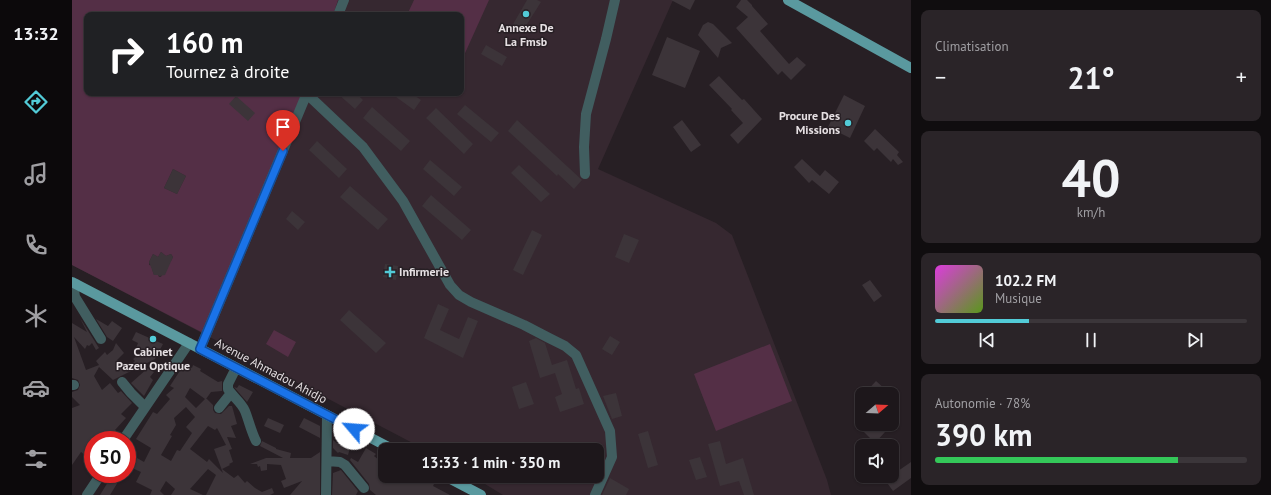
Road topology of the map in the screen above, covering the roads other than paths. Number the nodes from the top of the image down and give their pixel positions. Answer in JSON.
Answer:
{"nodes":[{"id":1,"x":344,"y":0,"type":"edge"},
{"id":2,"x":615,"y":0,"type":"edge"},
{"id":3,"x":788,"y":0,"type":"edge"},
{"id":4,"x":339,"y":12,"type":"edge"},
{"id":5,"x":911,"y":68,"type":"edge"},
{"id":6,"x":306,"y":96,"type":"edge"},
{"id":7,"x":309,"y":96,"type":"edge"},
{"id":8,"x":584,"y":174,"type":"dead end"},
{"id":9,"x":74,"y":283,"type":"edge"},
{"id":10,"x":101,"y":340,"type":"dead end"},
{"id":11,"x":189,"y":343,"type":"junction"},
{"id":12,"x":200,"y":349,"type":"junction"},
{"id":13,"x":236,"y":368,"type":"junction"},
{"id":14,"x":122,"y":382,"type":"dead end"},
{"id":15,"x":230,"y":393,"type":"junction"},
{"id":16,"x":145,"y":406,"type":"junction"},
{"id":17,"x":219,"y":408,"type":"dead end"},
{"id":18,"x":327,"y":415,"type":"junction"},
{"id":19,"x":129,"y":431,"type":"edge"},
{"id":20,"x":256,"y":441,"type":"dead end"},
{"id":21,"x":381,"y":443,"type":"edge"},
{"id":22,"x":327,"y":461,"type":"junction"},
{"id":23,"x":95,"y":483,"type":"edge"},
{"id":24,"x":458,"y":483,"type":"edge"},
{"id":25,"x":364,"y":488,"type":"dead end"},
{"id":26,"x":478,"y":494,"type":"edge"},
{"id":27,"x":87,"y":495,"type":"edge"},
{"id":28,"x":326,"y":495,"type":"edge"},
{"id":29,"x":595,"y":495,"type":"edge"}],
"edges":[{"from":1,"to":4,"type":"street"},
{"from":2,"to":8,"type":"street"},
{"from":3,"to":5,"type":"main road"},
{"from":6,"to":12,"type":"street"},
{"from":7,"to":29,"type":"street"},
{"from":9,"to":10,"type":"street"},
{"from":9,"to":11,"type":"main road","name":"Avenue Ahmadou Ahidjo"},
{"from":11,"to":12,"type":"main road","name":"Avenue Ahmadou Ahidjo"},
{"from":11,"to":16,"type":"street"},
{"from":12,"to":13,"type":"main road","name":"Avenue Ahmadou Ahidjo"},
{"from":13,"to":15,"type":"street"},
{"from":13,"to":18,"type":"main road","name":"Avenue Ahmadou Ahidjo"},
{"from":14,"to":16,"type":"street"},
{"from":15,"to":17,"type":"street"},
{"from":15,"to":20,"type":"street"},
{"from":16,"to":19,"type":"street"},
{"from":18,"to":21,"type":"main road","name":"Avenue Ahmadou Ahidjo"},
{"from":18,"to":22,"type":"street"},
{"from":22,"to":25,"type":"street"},
{"from":22,"to":28,"type":"street"},
{"from":23,"to":27,"type":"street"},
{"from":24,"to":26,"type":"main road"}]}
